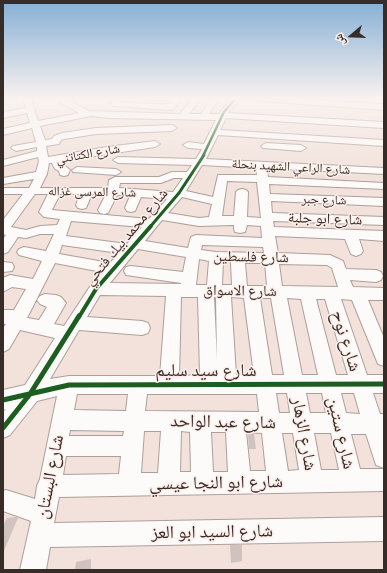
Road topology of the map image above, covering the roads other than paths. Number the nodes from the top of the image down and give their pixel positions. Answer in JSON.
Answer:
{"nodes":[{"id":1,"x":28,"y":126,"type":"edge"},
{"id":2,"x":36,"y":126,"type":"edge"},
{"id":3,"x":40,"y":126,"type":"edge"},
{"id":4,"x":81,"y":126,"type":"edge"},
{"id":5,"x":91,"y":126,"type":"edge"},
{"id":6,"x":108,"y":126,"type":"edge"},
{"id":7,"x":213,"y":126,"type":"edge"},
{"id":8,"x":219,"y":126,"type":"edge"},
{"id":9,"x":240,"y":126,"type":"edge"},
{"id":10,"x":302,"y":126,"type":"edge"},
{"id":11,"x":172,"y":128,"type":"dead end"},
{"id":12,"x":76,"y":130,"type":"junction"},
{"id":13,"x":106,"y":131,"type":"junction"},
{"id":14,"x":119,"y":131,"type":"junction"},
{"id":15,"x":3,"y":132,"type":"edge"},
{"id":16,"x":89,"y":132,"type":"junction"},
{"id":17,"x":60,"y":133,"type":"junction"},
{"id":18,"x":384,"y":135,"type":"edge"},
{"id":19,"x":304,"y":138,"type":"junction"},
{"id":20,"x":266,"y":140,"type":"junction"},
{"id":21,"x":344,"y":140,"type":"junction"},
{"id":22,"x":384,"y":143,"type":"edge"},
{"id":23,"x":17,"y":144,"type":"dead end"},
{"id":24,"x":188,"y":145,"type":"dead end"},
{"id":25,"x":42,"y":148,"type":"junction"},
{"id":26,"x":121,"y":148,"type":"junction"},
{"id":27,"x":347,"y":150,"type":"junction"},
{"id":28,"x":307,"y":151,"type":"junction"},
{"id":29,"x":384,"y":152,"type":"edge"},
{"id":30,"x":61,"y":159,"type":"junction"},
{"id":31,"x":199,"y":162,"type":"junction"},
{"id":32,"x":3,"y":163,"type":"edge"},
{"id":33,"x":264,"y":163,"type":"junction"},
{"id":34,"x":384,"y":163,"type":"edge"},
{"id":35,"x":278,"y":166,"type":"junction"},
{"id":36,"x":79,"y":168,"type":"dead end"},
{"id":37,"x":309,"y":168,"type":"junction"},
{"id":38,"x":384,"y":171,"type":"edge"},
{"id":39,"x":64,"y":173,"type":"dead end"},
{"id":40,"x":42,"y":174,"type":"junction"},
{"id":41,"x":116,"y":174,"type":"junction"},
{"id":42,"x":156,"y":174,"type":"dead end"},
{"id":43,"x":172,"y":175,"type":"junction"},
{"id":44,"x":190,"y":175,"type":"junction"},
{"id":45,"x":14,"y":179,"type":"junction"},
{"id":46,"x":263,"y":179,"type":"junction"},
{"id":47,"x":3,"y":181,"type":"edge"},
{"id":48,"x":280,"y":181,"type":"junction"},
{"id":49,"x":314,"y":182,"type":"junction"},
{"id":50,"x":359,"y":185,"type":"junction"},
{"id":51,"x":384,"y":186,"type":"edge"},
{"id":52,"x":88,"y":190,"type":"junction"},
{"id":53,"x":7,"y":191,"type":"edge"},
{"id":54,"x":56,"y":191,"type":"junction"},
{"id":55,"x":32,"y":192,"type":"junction"},
{"id":56,"x":137,"y":192,"type":"junction"},
{"id":57,"x":242,"y":192,"type":"junction"},
{"id":58,"x":178,"y":195,"type":"junction"},
{"id":59,"x":265,"y":195,"type":"junction"},
{"id":60,"x":218,"y":196,"type":"junction"},
{"id":61,"x":282,"y":198,"type":"junction"},
{"id":62,"x":319,"y":199,"type":"junction"},
{"id":63,"x":367,"y":201,"type":"junction"},
{"id":64,"x":384,"y":202,"type":"edge"},
{"id":65,"x":82,"y":205,"type":"dead end"},
{"id":66,"x":131,"y":208,"type":"dead end"},
{"id":67,"x":104,"y":210,"type":"dead end"},
{"id":68,"x":324,"y":219,"type":"junction"},
{"id":69,"x":157,"y":220,"type":"junction"},
{"id":70,"x":215,"y":220,"type":"junction"},
{"id":71,"x":241,"y":221,"type":"junction"},
{"id":72,"x":380,"y":221,"type":"edge"},
{"id":73,"x":199,"y":222,"type":"junction"},
{"id":74,"x":6,"y":226,"type":"edge"},
{"id":75,"x":62,"y":229,"type":"junction"},
{"id":76,"x":269,"y":234,"type":"junction"},
{"id":77,"x":329,"y":234,"type":"junction"},
{"id":78,"x":350,"y":234,"type":"junction"},
{"id":79,"x":383,"y":237,"type":"edge"},
{"id":80,"x":196,"y":240,"type":"junction"},
{"id":81,"x":240,"y":242,"type":"junction"},
{"id":82,"x":131,"y":246,"type":"junction"},
{"id":83,"x":5,"y":250,"type":"edge"},
{"id":84,"x":24,"y":252,"type":"dead end"},
{"id":85,"x":356,"y":252,"type":"dead end"},
{"id":86,"x":194,"y":255,"type":"junction"},
{"id":87,"x":51,"y":257,"type":"junction"},
{"id":88,"x":216,"y":257,"type":"junction"},
{"id":89,"x":238,"y":258,"type":"junction"},
{"id":90,"x":112,"y":269,"type":"junction"},
{"id":91,"x":131,"y":271,"type":"dead end"},
{"id":92,"x":340,"y":274,"type":"junction"},
{"id":93,"x":376,"y":276,"type":"dead end"},
{"id":94,"x":37,"y":285,"type":"junction"},
{"id":95,"x":3,"y":286,"type":"edge"},
{"id":96,"x":183,"y":286,"type":"junction"},
{"id":97,"x":96,"y":289,"type":"junction"},
{"id":98,"x":214,"y":291,"type":"junction"},
{"id":99,"x":246,"y":291,"type":"junction"},
{"id":100,"x":276,"y":292,"type":"junction"},
{"id":101,"x":307,"y":292,"type":"junction"},
{"id":102,"x":345,"y":293,"type":"junction"},
{"id":103,"x":384,"y":294,"type":"edge"},
{"id":104,"x":45,"y":300,"type":"dead end"},
{"id":105,"x":12,"y":319,"type":"edge"},
{"id":106,"x":142,"y":328,"type":"dead end"},
{"id":107,"x":42,"y":329,"type":"junction"},
{"id":108,"x":71,"y":329,"type":"junction"},
{"id":109,"x":3,"y":344,"type":"edge"},
{"id":110,"x":384,"y":358,"type":"edge"},
{"id":111,"x":329,"y":384,"type":"junction"},
{"id":112,"x":360,"y":384,"type":"junction"},
{"id":113,"x":384,"y":384,"type":"edge"},
{"id":114,"x":69,"y":385,"type":"junction"},
{"id":115,"x":138,"y":385,"type":"junction"},
{"id":116,"x":169,"y":385,"type":"junction"},
{"id":117,"x":218,"y":385,"type":"junction"},
{"id":118,"x":265,"y":385,"type":"junction"},
{"id":119,"x":295,"y":385,"type":"junction"},
{"id":120,"x":30,"y":394,"type":"junction"},
{"id":121,"x":3,"y":400,"type":"edge"},
{"id":122,"x":61,"y":420,"type":"junction"},
{"id":123,"x":135,"y":421,"type":"junction"},
{"id":124,"x":171,"y":422,"type":"junction"},
{"id":125,"x":200,"y":422,"type":"junction"},
{"id":126,"x":235,"y":422,"type":"junction"},
{"id":127,"x":270,"y":423,"type":"junction"},
{"id":128,"x":302,"y":423,"type":"junction"},
{"id":129,"x":339,"y":424,"type":"junction"},
{"id":130,"x":379,"y":424,"type":"edge"},
{"id":131,"x":3,"y":428,"type":"edge"},
{"id":132,"x":56,"y":446,"type":"junction"},
{"id":133,"x":133,"y":446,"type":"junction"},
{"id":134,"x":384,"y":457,"type":"edge"},
{"id":135,"x":352,"y":480,"type":"junction"},
{"id":136,"x":384,"y":480,"type":"edge"},
{"id":137,"x":312,"y":481,"type":"junction"},
{"id":138,"x":240,"y":482,"type":"junction"},
{"id":139,"x":279,"y":482,"type":"junction"},
{"id":140,"x":169,"y":483,"type":"junction"},
{"id":141,"x":202,"y":483,"type":"junction"},
{"id":142,"x":129,"y":484,"type":"junction"},
{"id":143,"x":48,"y":486,"type":"junction"},
{"id":144,"x":6,"y":501,"type":"dead end"},
{"id":145,"x":41,"y":524,"type":"junction"},
{"id":146,"x":384,"y":529,"type":"edge"},
{"id":147,"x":33,"y":570,"type":"edge"}],
"edges":[{"from":1,"to":15,"type":"street"},
{"from":2,"to":25,"type":"street"},
{"from":3,"to":17,"type":"street"},
{"from":4,"to":12,"type":"street"},
{"from":5,"to":16,"type":"street"},
{"from":6,"to":13,"type":"street"},
{"from":7,"to":24,"type":"street"},
{"from":8,"to":31,"type":"street","name":"شارع محمد بيك فتحي"},
{"from":9,"to":20,"type":"street"},
{"from":10,"to":18,"type":"street"},
{"from":11,"to":14,"type":"street"},
{"from":12,"to":13,"type":"street"},
{"from":12,"to":16,"type":"street"},
{"from":12,"to":17,"type":"street"},
{"from":12,"to":17,"type":"street"},
{"from":13,"to":14,"type":"street"},
{"from":13,"to":16,"type":"street"},
{"from":14,"to":26,"type":"street","name":"شارع الكتاتني"},
{"from":17,"to":25,"type":"street"},
{"from":17,"to":30,"type":"street"},
{"from":19,"to":20,"type":"street"},
{"from":19,"to":21,"type":"street"},
{"from":19,"to":28,"type":"street"},
{"from":20,"to":28,"type":"street"},
{"from":20,"to":33,"type":"street","name":"شارع الزهار"},
{"from":21,"to":22,"type":"street"},
{"from":21,"to":27,"type":"street"},
{"from":23,"to":25,"type":"street"},
{"from":25,"to":30,"type":"street","name":"شارع الكتاتني"},
{"from":25,"to":32,"type":"street"},
{"from":25,"to":40,"type":"street"},
{"from":26,"to":30,"type":"street","name":"شارع الكتاتني"},
{"from":26,"to":41,"type":"street"},
{"from":27,"to":28,"type":"street"},
{"from":27,"to":29,"type":"street"},
{"from":30,"to":39,"type":"street"},
{"from":31,"to":33,"type":"street","name":"شارع الراعي الشهيد بنحلة"},
{"from":31,"to":41,"type":"street","name":"شارع الراعي الشهيد بنحلة"},
{"from":31,"to":44,"type":"street","name":"شارع محمد بيك فتحي"},
{"from":33,"to":34,"type":"street"},
{"from":33,"to":35,"type":"street","name":"شارع الراعي الشهيد بنحلة"},
{"from":33,"to":46,"type":"street","name":"شارع الزهار"},
{"from":35,"to":37,"type":"street","name":"شارع الراعي الشهيد بنحلة"},
{"from":35,"to":48,"type":"street"},
{"from":36,"to":41,"type":"street"},
{"from":37,"to":38,"type":"street","name":"شارع الراعي الشهيد بنحلة"},
{"from":37,"to":49,"type":"street"},
{"from":40,"to":45,"type":"street"},
{"from":40,"to":55,"type":"street"},
{"from":41,"to":43,"type":"street"},
{"from":41,"to":52,"type":"street","name":"شارع المرسى غزاله"},
{"from":41,"to":56,"type":"street","name":"شارع المرسى غزاله"},
{"from":41,"to":67,"type":"street"},
{"from":42,"to":43,"type":"street"},
{"from":43,"to":44,"type":"street"},
{"from":44,"to":58,"type":"street","name":"شارع محمد بيك فتحي"},
{"from":45,"to":47,"type":"street"},
{"from":45,"to":53,"type":"street"},
{"from":46,"to":48,"type":"street"},
{"from":46,"to":59,"type":"street","name":"شارع الزهار"},
{"from":46,"to":60,"type":"street"},
{"from":48,"to":49,"type":"street"},
{"from":48,"to":61,"type":"street"},
{"from":49,"to":50,"type":"street"},
{"from":49,"to":62,"type":"street"},
{"from":50,"to":51,"type":"street"},
{"from":50,"to":63,"type":"street"},
{"from":52,"to":54,"type":"street","name":"شارع المرسى غزاله"},
{"from":52,"to":65,"type":"street"},
{"from":53,"to":55,"type":"street","name":"شارع المرسى غزاله"},
{"from":54,"to":55,"type":"street","name":"شارع المرسى غزاله"},
{"from":54,"to":75,"type":"street"},
{"from":55,"to":74,"type":"street"},
{"from":56,"to":58,"type":"street","name":"شارع المرسى غزاله"},
{"from":56,"to":66,"type":"street"},
{"from":57,"to":59,"type":"street","name":"شارع جبر"},
{"from":57,"to":60,"type":"street","name":"شارع جبر"},
{"from":57,"to":71,"type":"street"},
{"from":58,"to":60,"type":"street","name":"شارع المرسى غزاله"},
{"from":58,"to":69,"type":"street","name":"شارع محمد بيك فتحي"},
{"from":59,"to":61,"type":"street","name":"شارع جبر"},
{"from":59,"to":76,"type":"street","name":"شارع الزهار"},
{"from":60,"to":70,"type":"street"},
{"from":61,"to":62,"type":"street","name":"شارع جبر"},
{"from":62,"to":63,"type":"street","name":"شارع جبر"},
{"from":62,"to":68,"type":"street"},
{"from":63,"to":64,"type":"street","name":"شارع جبر"},
{"from":63,"to":72,"type":"street"},
{"from":68,"to":72,"type":"street","name":"شارع ابو جلبة"},
{"from":68,"to":76,"type":"street","name":"شارع ابو جلبة"},
{"from":68,"to":77,"type":"street"},
{"from":69,"to":73,"type":"street"},
{"from":69,"to":75,"type":"street"},
{"from":69,"to":82,"type":"street","name":"شارع محمد بيك فتحي"},
{"from":70,"to":71,"type":"street"},
{"from":70,"to":73,"type":"street"},
{"from":71,"to":76,"type":"street"},
{"from":71,"to":81,"type":"street"},
{"from":72,"to":79,"type":"street"},
{"from":73,"to":80,"type":"street"},
{"from":74,"to":75,"type":"street"},
{"from":74,"to":83,"type":"street"},
{"from":75,"to":82,"type":"street","name":"شارع فلسطين"},
{"from":75,"to":87,"type":"street"},
{"from":76,"to":77,"type":"street"},
{"from":76,"to":81,"type":"street"},
{"from":76,"to":89,"type":"street","name":"شارع فلسطين"},
{"from":76,"to":92,"type":"street","name":"شارع فلسطين"},
{"from":76,"to":100,"type":"street","name":"شارع الزهار"},
{"from":77,"to":78,"type":"street"},
{"from":78,"to":79,"type":"street"},
{"from":78,"to":85,"type":"street"},
{"from":80,"to":81,"type":"street"},
{"from":80,"to":86,"type":"street"},
{"from":82,"to":86,"type":"street","name":"شارع فلسطين"},
{"from":82,"to":90,"type":"street","name":"شارع محمد بيك فتحي"},
{"from":84,"to":87,"type":"street"},
{"from":86,"to":88,"type":"street","name":"شارع فلسطين"},
{"from":86,"to":96,"type":"street"},
{"from":87,"to":90,"type":"street"},
{"from":87,"to":94,"type":"street"},
{"from":88,"to":89,"type":"street","name":"شارع فلسطين"},
{"from":88,"to":98,"type":"street"},
{"from":89,"to":99,"type":"street"},
{"from":90,"to":97,"type":"street","name":"شارع محمد بيك فتحي"},
{"from":91,"to":96,"type":"street"},
{"from":92,"to":93,"type":"street"},
{"from":92,"to":102,"type":"street","name":"شارع فلسطين"},
{"from":94,"to":95,"type":"street"},
{"from":94,"to":105,"type":"street"},
{"from":96,"to":97,"type":"street","name":"شارع الاسواق"},
{"from":96,"to":98,"type":"street","name":"شارع الاسواق"},
{"from":96,"to":116,"type":"street"},
{"from":97,"to":108,"type":"street","name":"شارع محمد بيك فتحي"},
{"from":98,"to":99,"type":"street","name":"شارع الاسواق"},
{"from":98,"to":117,"type":"street"},
{"from":99,"to":100,"type":"street","name":"شارع الاسواق"},
{"from":99,"to":118,"type":"street"},
{"from":100,"to":101,"type":"street","name":"شارع الاسواق"},
{"from":100,"to":119,"type":"street","name":"شارع الزهار"},
{"from":101,"to":102,"type":"street","name":"شارع الاسواق"},
{"from":101,"to":111,"type":"street","name":"شارع ستين"},
{"from":102,"to":103,"type":"street","name":"شارع الاسواق"},
{"from":102,"to":110,"type":"street"},
{"from":102,"to":112,"type":"street","name":"شارع نوح"},
{"from":104,"to":107,"type":"street"},
{"from":105,"to":107,"type":"street"},
{"from":105,"to":109,"type":"street"},
{"from":106,"to":108,"type":"street"},
{"from":107,"to":108,"type":"street"},
{"from":108,"to":120,"type":"street","name":"شارع محمد بيك فتحي"},
{"from":111,"to":112,"type":"street","name":"شارع سيد سليم"},
{"from":111,"to":119,"type":"street","name":"شارع سيد سليم"},
{"from":111,"to":129,"type":"street","name":"شارع ستين"},
{"from":112,"to":113,"type":"street","name":"شارع سيد سليم"},
{"from":112,"to":130,"type":"street","name":"شارع نوح"},
{"from":114,"to":115,"type":"street","name":"شارع سيد سليم"},
{"from":114,"to":120,"type":"street","name":"شارع سيد سليم"},
{"from":114,"to":122,"type":"street","name":"شارع البستان"},
{"from":115,"to":116,"type":"street","name":"شارع سيد سليم"},
{"from":115,"to":123,"type":"street"},
{"from":116,"to":117,"type":"street","name":"شارع سيد سليم"},
{"from":117,"to":118,"type":"street","name":"شارع سيد سليم"},
{"from":118,"to":119,"type":"street","name":"شارع سيد سليم"},
{"from":118,"to":127,"type":"street"},
{"from":119,"to":128,"type":"street","name":"شارع الزهار"},
{"from":120,"to":121,"type":"street","name":"شارع سيد سليم"},
{"from":120,"to":131,"type":"street","name":"شارع محمد بيك فتحي"},
{"from":122,"to":123,"type":"street","name":"شارع عبد الواحد"},
{"from":122,"to":132,"type":"street","name":"شارع البستان"},
{"from":123,"to":124,"type":"street","name":"شارع عبد الواحد"},
{"from":123,"to":133,"type":"street"},
{"from":124,"to":125,"type":"street","name":"شارع عبد الواحد"},
{"from":124,"to":140,"type":"street"},
{"from":125,"to":126,"type":"street","name":"شارع عبد الواحد"},
{"from":125,"to":141,"type":"street"},
{"from":126,"to":127,"type":"street","name":"شارع عبد الواحد"},
{"from":126,"to":138,"type":"street"},
{"from":127,"to":128,"type":"street","name":"شارع عبد الواحد"},
{"from":127,"to":139,"type":"street"},
{"from":128,"to":129,"type":"street","name":"شارع عبد الواحد"},
{"from":128,"to":137,"type":"street","name":"شارع الزهار"},
{"from":129,"to":130,"type":"street","name":"شارع عبد الواحد"},
{"from":129,"to":135,"type":"street","name":"شارع ستين"},
{"from":130,"to":134,"type":"street","name":"شارع نوح"},
{"from":132,"to":133,"type":"street"},
{"from":132,"to":143,"type":"street","name":"شارع البستان"},
{"from":133,"to":142,"type":"street"},
{"from":135,"to":136,"type":"street","name":"شارع ابو النجا عيسي"},
{"from":135,"to":137,"type":"street","name":"شارع ابو النجا عيسي"},
{"from":137,"to":139,"type":"street","name":"شارع ابو النجا عيسي"},
{"from":138,"to":139,"type":"street","name":"شارع ابو النجا عيسي"},
{"from":138,"to":141,"type":"street","name":"شارع ابو النجا عيسي"},
{"from":140,"to":141,"type":"street","name":"شارع ابو النجا عيسي"},
{"from":140,"to":142,"type":"street","name":"شارع ابو النجا عيسي"},
{"from":142,"to":143,"type":"street","name":"شارع ابو النجا عيسي"},
{"from":143,"to":145,"type":"street","name":"شارع البستان"},
{"from":144,"to":145,"type":"street","name":"شارع السيد ابو العز"},
{"from":145,"to":146,"type":"street","name":"شارع السيد ابو العز"},
{"from":145,"to":147,"type":"street","name":"شارع البستان"}]}
